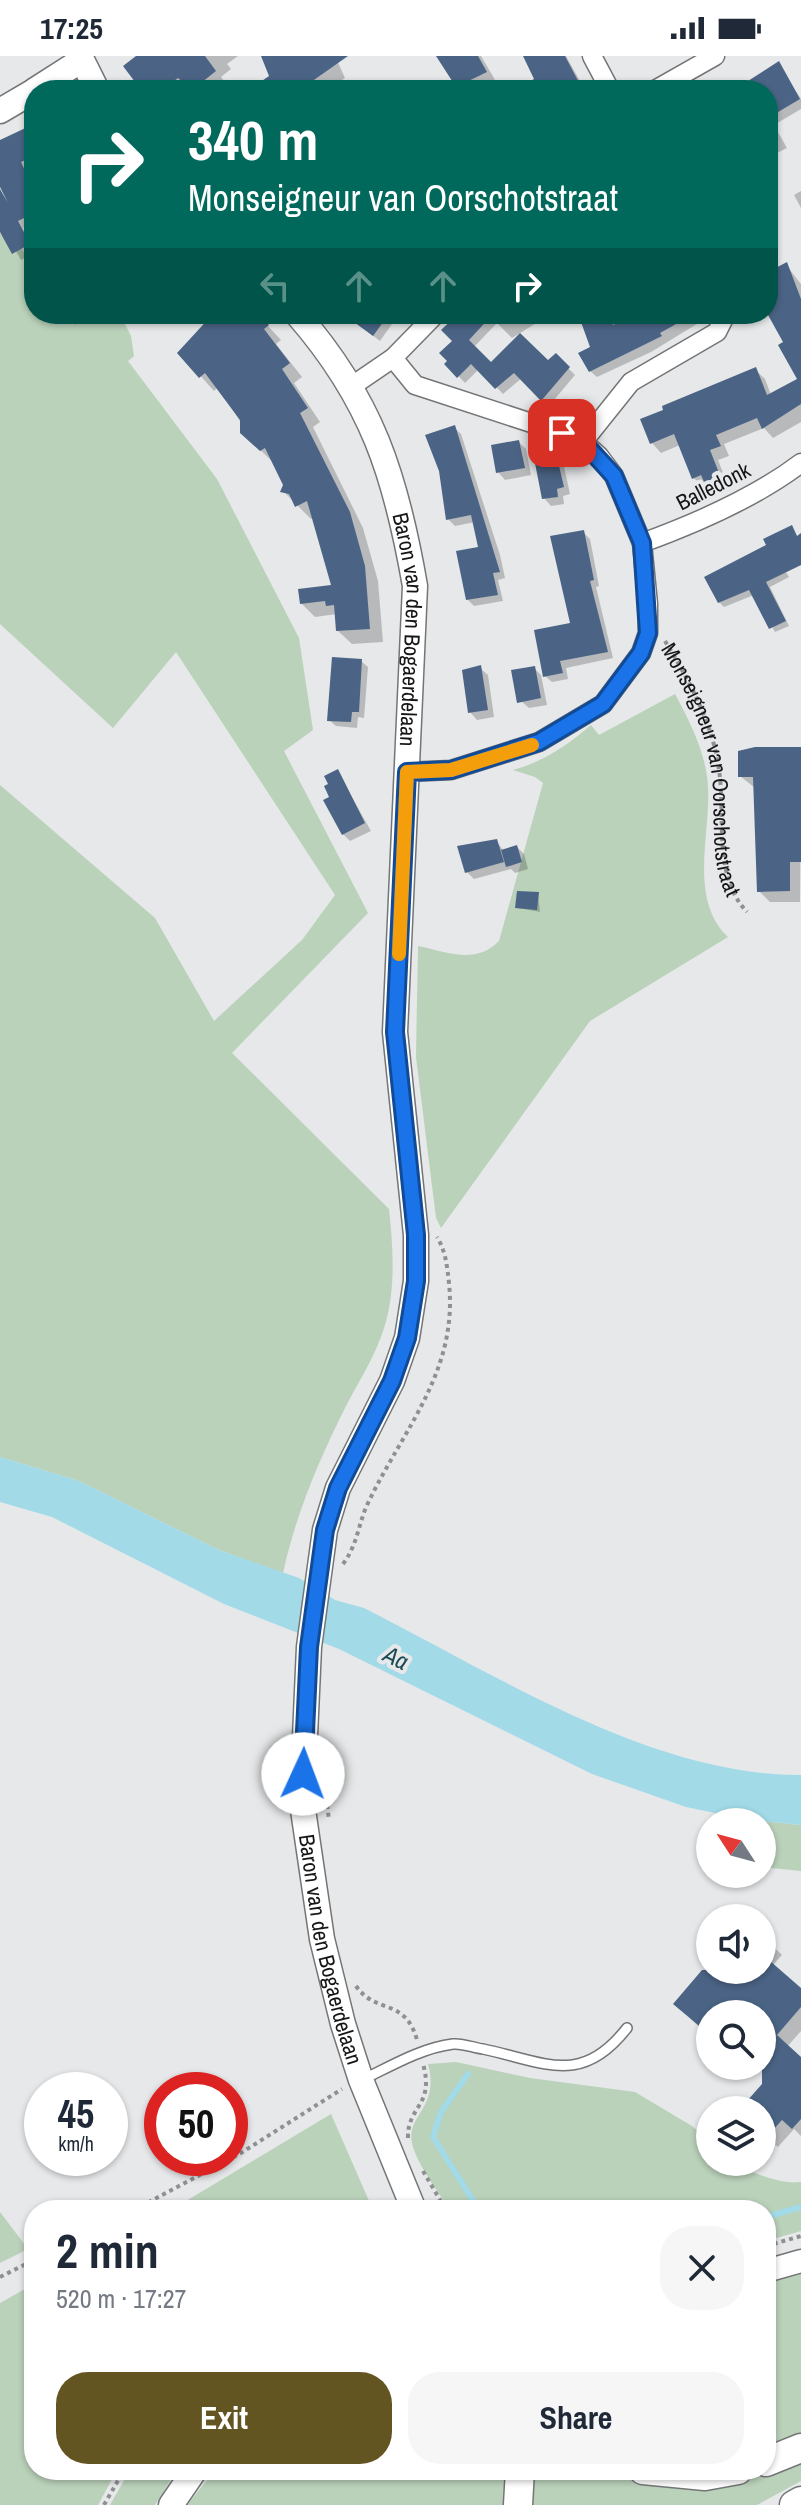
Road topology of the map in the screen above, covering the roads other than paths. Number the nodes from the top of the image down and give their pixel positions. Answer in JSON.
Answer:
{"nodes":[{"id":1,"x":592,"y":56,"type":"edge"},
{"id":2,"x":715,"y":56,"type":"edge"},
{"id":3,"x":85,"y":58,"type":"edge"},
{"id":4,"x":51,"y":80,"type":"edge"},
{"id":5,"x":93,"y":80,"type":"edge"},
{"id":6,"x":605,"y":80,"type":"edge"},
{"id":7,"x":673,"y":80,"type":"edge"},
{"id":8,"x":24,"y":97,"type":"edge"},
{"id":9,"x":0,"y":111,"type":"edge"},
{"id":10,"x":305,"y":324,"type":"edge"},
{"id":11,"x":426,"y":324,"type":"edge"},
{"id":12,"x":721,"y":324,"type":"edge"},
{"id":13,"x":393,"y":358,"type":"junction"},
{"id":14,"x":352,"y":386,"type":"junction"},
{"id":15,"x":583,"y":442,"type":"junction"},
{"id":16,"x":801,"y":463,"type":"edge"},
{"id":17,"x":642,"y":543,"type":"junction"},
{"id":18,"x":407,"y":772,"type":"junction"},
{"id":19,"x":627,"y":2028,"type":"dead end"},
{"id":20,"x":351,"y":2085,"type":"junction"},
{"id":21,"x":411,"y":2199,"type":"edge"},
{"id":22,"x":801,"y":2261,"type":"edge"},
{"id":23,"x":776,"y":2268,"type":"edge"},
{"id":24,"x":801,"y":2448,"type":"edge"},
{"id":25,"x":776,"y":2458,"type":"edge"},
{"id":26,"x":188,"y":2480,"type":"edge"},
{"id":27,"x":519,"y":2480,"type":"edge"},
{"id":28,"x":801,"y":2501,"type":"edge"},
{"id":29,"x":171,"y":2505,"type":"edge"},
{"id":30,"x":518,"y":2505,"type":"edge"},
{"id":31,"x":794,"y":2505,"type":"edge"}],
"edges":[{"from":1,"to":6,"type":"street"},
{"from":2,"to":7,"type":"street"},
{"from":3,"to":4,"type":"main road"},
{"from":3,"to":5,"type":"main road"},
{"from":8,"to":9,"type":"main road"},
{"from":10,"to":14,"type":"main road"},
{"from":11,"to":13,"type":"street"},
{"from":12,"to":15,"type":"street"},
{"from":13,"to":14,"type":"street"},
{"from":13,"to":15,"type":"street","name":"Monseigneur van Oorschotstraat"},
{"from":14,"to":18,"type":"main road","name":"Baron van den Bogaerdelaan"},
{"from":15,"to":17,"type":"street","name":"Monseigneur van Oorschotstraat"},
{"from":16,"to":17,"type":"street","name":"Balledonk"},
{"from":17,"to":18,"type":"street","name":"Monseigneur van Oorschotstraat"},
{"from":18,"to":20,"type":"main road","name":"Baron van den Bogaerdelaan"},
{"from":19,"to":20,"type":"lane"},
{"from":20,"to":21,"type":"main road","name":"Baron van den Bogaerdelaan"},
{"from":22,"to":23,"type":"street"},
{"from":24,"to":25,"type":"highway"},
{"from":26,"to":29,"type":"main road"},
{"from":27,"to":30,"type":"highway"},
{"from":28,"to":31,"type":"highway"}]}
